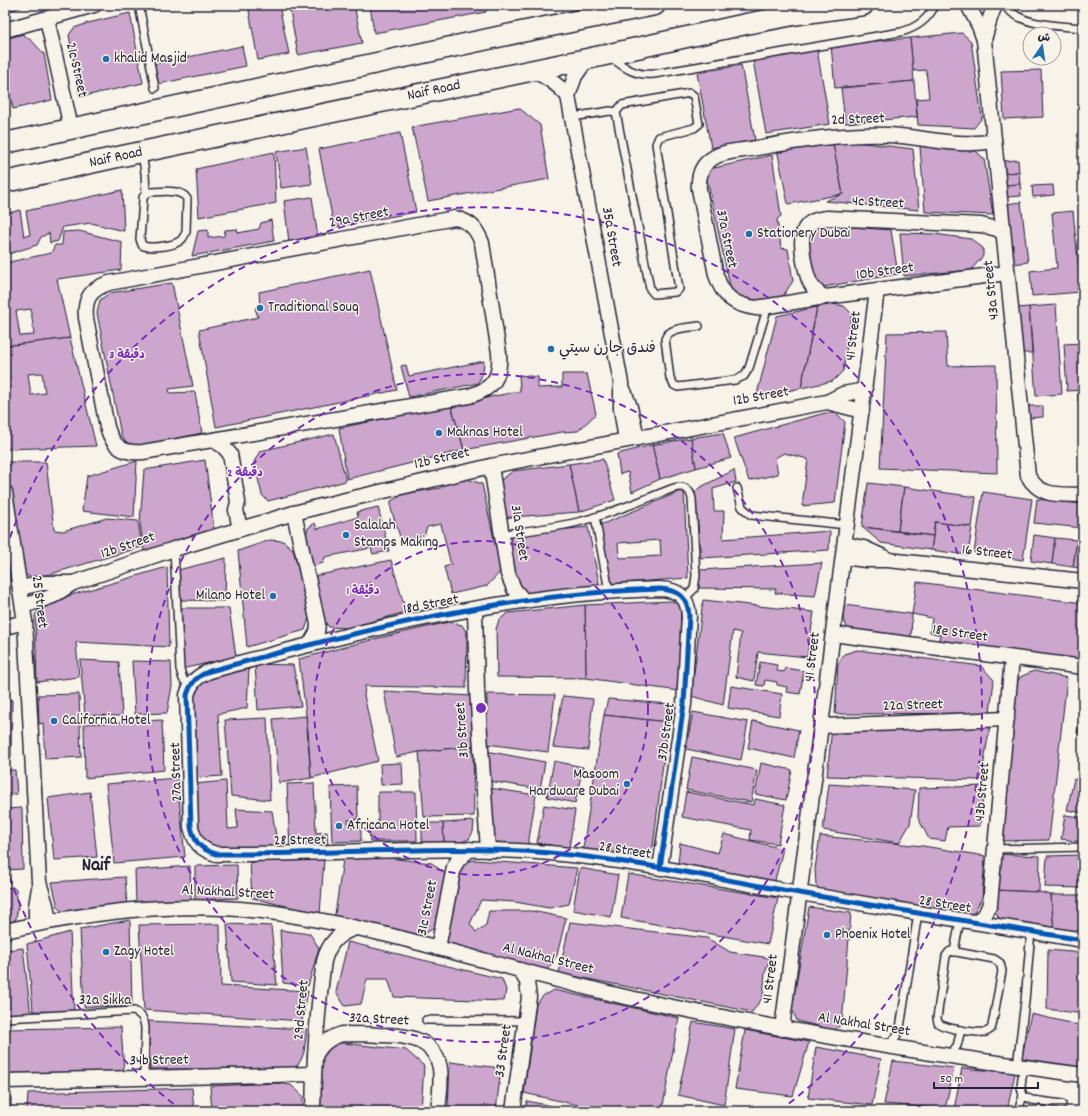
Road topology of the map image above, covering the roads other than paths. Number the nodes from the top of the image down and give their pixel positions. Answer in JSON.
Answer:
{"nodes":[{"id":1,"x":94,"y":5,"type":"edge"},
{"id":2,"x":139,"y":5,"type":"edge"},
{"id":3,"x":655,"y":5,"type":"edge"},
{"id":4,"x":863,"y":5,"type":"edge"},
{"id":5,"x":935,"y":5,"type":"edge"},
{"id":6,"x":968,"y":5,"type":"edge"},
{"id":7,"x":995,"y":5,"type":"edge"},
{"id":8,"x":1004,"y":5,"type":"edge"},
{"id":9,"x":803,"y":10,"type":"edge"},
{"id":10,"x":47,"y":19,"type":"junction"},
{"id":11,"x":1083,"y":28,"type":"edge"},
{"id":12,"x":5,"y":30,"type":"edge"},
{"id":13,"x":984,"y":40,"type":"junction"},
{"id":14,"x":608,"y":54,"type":"junction"},
{"id":15,"x":587,"y":59,"type":"junction"},
{"id":16,"x":531,"y":70,"type":"junction"},
{"id":17,"x":155,"y":88,"type":"dead end"},
{"id":18,"x":568,"y":96,"type":"junction"},
{"id":19,"x":616,"y":112,"type":"junction"},
{"id":20,"x":572,"y":117,"type":"junction"},
{"id":21,"x":72,"y":128,"type":"junction"},
{"id":22,"x":994,"y":141,"type":"junction"},
{"id":23,"x":5,"y":143,"type":"edge"},
{"id":24,"x":142,"y":152,"type":"junction"},
{"id":25,"x":722,"y":154,"type":"joint"},
{"id":26,"x":5,"y":182,"type":"edge"},
{"id":27,"x":146,"y":194,"type":"junction"},
{"id":28,"x":1004,"y":233,"type":"junction"},
{"id":29,"x":1007,"y":273,"type":"junction"},
{"id":30,"x":808,"y":280,"type":"junction"},
{"id":31,"x":877,"y":290,"type":"junction"},
{"id":32,"x":825,"y":297,"type":"junction"},
{"id":33,"x":796,"y":302,"type":"junction"},
{"id":34,"x":768,"y":306,"type":"junction"},
{"id":35,"x":699,"y":326,"type":"dead end"},
{"id":36,"x":864,"y":390,"type":"junction"},
{"id":37,"x":827,"y":402,"type":"junction"},
{"id":38,"x":862,"y":411,"type":"junction"},
{"id":39,"x":240,"y":436,"type":"junction"},
{"id":40,"x":632,"y":439,"type":"junction"},
{"id":41,"x":213,"y":440,"type":"junction"},
{"id":42,"x":230,"y":454,"type":"junction"},
{"id":43,"x":491,"y":466,"type":"junction"},
{"id":44,"x":737,"y":488,"type":"dead end"},
{"id":45,"x":5,"y":492,"type":"edge"},
{"id":46,"x":1083,"y":495,"type":"edge"},
{"id":47,"x":7,"y":511,"type":"edge"},
{"id":48,"x":294,"y":513,"type":"junction"},
{"id":49,"x":595,"y":517,"type":"junction"},
{"id":50,"x":847,"y":525,"type":"junction"},
{"id":51,"x":244,"y":527,"type":"junction"},
{"id":52,"x":502,"y":534,"type":"junction"},
{"id":53,"x":174,"y":549,"type":"junction"},
{"id":54,"x":844,"y":551,"type":"junction"},
{"id":55,"x":1083,"y":581,"type":"edge"},
{"id":56,"x":73,"y":583,"type":"junction"},
{"id":57,"x":20,"y":588,"type":"junction"},
{"id":58,"x":609,"y":591,"type":"junction"},
{"id":59,"x":685,"y":598,"type":"junction"},
{"id":60,"x":524,"y":601,"type":"junction"},
{"id":61,"x":23,"y":606,"type":"junction"},
{"id":62,"x":475,"y":609,"type":"junction"},
{"id":63,"x":25,"y":622,"type":"junction"},
{"id":64,"x":5,"y":627,"type":"edge"},
{"id":65,"x":833,"y":634,"type":"junction"},
{"id":66,"x":310,"y":644,"type":"junction"},
{"id":67,"x":1012,"y":658,"type":"junction"},
{"id":68,"x":1083,"y":667,"type":"edge"},
{"id":69,"x":190,"y":687,"type":"junction"},
{"id":70,"x":1007,"y":719,"type":"junction"},
{"id":71,"x":821,"y":726,"type":"junction"},
{"id":72,"x":1083,"y":847,"type":"edge"},
{"id":73,"x":995,"y":848,"type":"junction"},
{"id":74,"x":431,"y":849,"type":"junction"},
{"id":75,"x":470,"y":849,"type":"junction"},
{"id":76,"x":488,"y":850,"type":"junction"},
{"id":77,"x":206,"y":851,"type":"joint"},
{"id":78,"x":660,"y":868,"type":"junction"},
{"id":79,"x":452,"y":876,"type":"junction"},
{"id":80,"x":800,"y":893,"type":"junction"},
{"id":81,"x":918,"y":913,"type":"junction"},
{"id":82,"x":960,"y":920,"type":"junction"},
{"id":83,"x":43,"y":922,"type":"junction"},
{"id":84,"x":975,"y":922,"type":"junction"},
{"id":85,"x":356,"y":928,"type":"junction"},
{"id":86,"x":5,"y":931,"type":"edge"},
{"id":87,"x":1031,"y":931,"type":"junction"},
{"id":88,"x":1083,"y":940,"type":"edge"},
{"id":89,"x":438,"y":948,"type":"junction"},
{"id":90,"x":954,"y":952,"type":"junction"},
{"id":91,"x":520,"y":970,"type":"junction"},
{"id":92,"x":550,"y":977,"type":"junction"},
{"id":93,"x":529,"y":997,"type":"junction"},
{"id":94,"x":5,"y":1018,"type":"edge"},
{"id":95,"x":426,"y":1020,"type":"dead end"},
{"id":96,"x":525,"y":1021,"type":"junction"},
{"id":97,"x":782,"y":1029,"type":"junction"},
{"id":98,"x":961,"y":1030,"type":"junction"},
{"id":99,"x":883,"y":1046,"type":"junction"},
{"id":100,"x":315,"y":1056,"type":"junction"},
{"id":101,"x":948,"y":1056,"type":"junction"},
{"id":102,"x":1020,"y":1066,"type":"junction"},
{"id":103,"x":314,"y":1074,"type":"junction"},
{"id":104,"x":1083,"y":1075,"type":"edge"},
{"id":105,"x":144,"y":1079,"type":"junction"},
{"id":106,"x":5,"y":1081,"type":"edge"},
{"id":107,"x":1023,"y":1096,"type":"junction"},
{"id":108,"x":1062,"y":1104,"type":"dead end"},
{"id":109,"x":313,"y":1111,"type":"edge"},
{"id":110,"x":438,"y":1111,"type":"edge"},
{"id":111,"x":513,"y":1111,"type":"edge"},
{"id":112,"x":1018,"y":1111,"type":"edge"}],
"edges":[{"from":1,"to":10,"type":"street"},
{"from":2,"to":17,"type":"lane"},
{"from":3,"to":21,"type":"main road"},
{"from":4,"to":9,"type":"main road","name":"Naif Road"},
{"from":5,"to":14,"type":"lane"},
{"from":6,"to":13,"type":"street","name":"43a Street"},
{"from":7,"to":13,"type":"street","name":"43a Street"},
{"from":8,"to":11,"type":"lane"},
{"from":9,"to":14,"type":"main road","name":"Naif Road"},
{"from":10,"to":12,"type":"street"},
{"from":10,"to":21,"type":"street","name":"21c Street"},
{"from":13,"to":22,"type":"street","name":"43a Street"},
{"from":14,"to":15,"type":"main road","name":"Naif Road"},
{"from":15,"to":16,"type":"main road","name":"Naif Road"},
{"from":15,"to":18,"type":"street"},
{"from":16,"to":18,"type":"street"},
{"from":16,"to":24,"type":"main road","name":"Naif Road"},
{"from":18,"to":20,"type":"street","name":"35a Street"},
{"from":19,"to":19,"type":"lane"},
{"from":19,"to":20,"type":"lane"},
{"from":20,"to":40,"type":"street","name":"35a Street"},
{"from":21,"to":23,"type":"main road"},
{"from":22,"to":25,"type":"street","name":"2d Street"},
{"from":22,"to":28,"type":"street","name":"43a Street"},
{"from":24,"to":26,"type":"main road","name":"Naif Road"},
{"from":24,"to":27,"type":"lane"},
{"from":25,"to":34,"type":"street","name":"37a Street"},
{"from":27,"to":27,"type":"lane"},
{"from":28,"to":29,"type":"street","name":"43a Street"},
{"from":28,"to":30,"type":"street","name":"4c Street"},
{"from":29,"to":31,"type":"street","name":"10b Street"},
{"from":29,"to":46,"type":"street","name":"43a Street"},
{"from":30,"to":32,"type":"street"},
{"from":30,"to":33,"type":"street"},
{"from":31,"to":32,"type":"street","name":"10b Street"},
{"from":31,"to":36,"type":"street","name":"41 Street"},
{"from":32,"to":33,"type":"street","name":"10b Street"},
{"from":33,"to":34,"type":"street","name":"10b Street"},
{"from":34,"to":35,"type":"lane"},
{"from":36,"to":37,"type":"street","name":"12b Street"},
{"from":36,"to":38,"type":"street","name":"41 Street"},
{"from":37,"to":38,"type":"street","name":"12b Street"},
{"from":37,"to":40,"type":"street","name":"12b Street"},
{"from":38,"to":50,"type":"street","name":"41 Street"},
{"from":39,"to":41,"type":"street","name":"29a Street"},
{"from":39,"to":41,"type":"street","name":"29a Street"},
{"from":39,"to":42,"type":"street"},
{"from":40,"to":43,"type":"street","name":"12b Street"},
{"from":41,"to":42,"type":"street"},
{"from":42,"to":51,"type":"street"},
{"from":43,"to":48,"type":"street","name":"12b Street"},
{"from":43,"to":52,"type":"street","name":"31a Street"},
{"from":44,"to":50,"type":"lane"},
{"from":45,"to":47,"type":"street","name":"25 Street"},
{"from":47,"to":57,"type":"street","name":"25 Street"},
{"from":48,"to":51,"type":"street","name":"12b Street"},
{"from":48,"to":66,"type":"street"},
{"from":49,"to":52,"type":"lane"},
{"from":49,"to":58,"type":"lane"},
{"from":49,"to":59,"type":"lane"},
{"from":50,"to":54,"type":"street","name":"41 Street"},
{"from":51,"to":53,"type":"street","name":"12b Street"},
{"from":52,"to":60,"type":"street","name":"31a Street"},
{"from":53,"to":56,"type":"street","name":"12b Street"},
{"from":53,"to":69,"type":"lane"},
{"from":54,"to":55,"type":"street","name":"16 Street"},
{"from":54,"to":65,"type":"street","name":"41 Street"},
{"from":56,"to":57,"type":"street","name":"12b Street"},
{"from":56,"to":61,"type":"street","name":"12b Street"},
{"from":57,"to":61,"type":"street","name":"25 Street"},
{"from":58,"to":59,"type":"street","name":"18d Street"},
{"from":58,"to":60,"type":"street","name":"18d Street"},
{"from":59,"to":78,"type":"street","name":"37b Street"},
{"from":60,"to":62,"type":"street","name":"18d Street"},
{"from":61,"to":63,"type":"street","name":"25 Street"},
{"from":62,"to":66,"type":"street","name":"18d Street"},
{"from":62,"to":76,"type":"street","name":"31b Street"},
{"from":63,"to":64,"type":"street"},
{"from":63,"to":83,"type":"street","name":"25 Street"},
{"from":65,"to":67,"type":"street","name":"18e Street"},
{"from":65,"to":71,"type":"street","name":"41 Street"},
{"from":66,"to":69,"type":"street","name":"18d Street"},
{"from":67,"to":68,"type":"street","name":"18e Street"},
{"from":67,"to":70,"type":"street","name":"43b Street"},
{"from":69,"to":77,"type":"street","name":"27a Street"},
{"from":70,"to":71,"type":"street","name":"22a Street"},
{"from":70,"to":73,"type":"street","name":"43b Street"},
{"from":71,"to":80,"type":"street","name":"41 Street"},
{"from":72,"to":73,"type":"lane"},
{"from":73,"to":84,"type":"street","name":"43b Street"},
{"from":74,"to":75,"type":"street","name":"28 Street"},
{"from":74,"to":77,"type":"street","name":"28 Street"},
{"from":74,"to":79,"type":"street","name":"31c Street"},
{"from":75,"to":76,"type":"street","name":"28 Street"},
{"from":75,"to":79,"type":"street","name":"31c Street"},
{"from":76,"to":78,"type":"street","name":"28 Street"},
{"from":78,"to":80,"type":"street","name":"28 Street"},
{"from":79,"to":89,"type":"street","name":"31c Street"},
{"from":80,"to":81,"type":"street","name":"28 Street"},
{"from":80,"to":97,"type":"street","name":"41 Street"},
{"from":81,"to":82,"type":"street","name":"28 Street"},
{"from":81,"to":99,"type":"lane"},
{"from":82,"to":84,"type":"street","name":"28 Street"},
{"from":82,"to":90,"type":"lane"},
{"from":83,"to":85,"type":"street","name":"Al Nakhal Street"},
{"from":83,"to":86,"type":"street","name":"Al Nakhal Street"},
{"from":84,"to":87,"type":"street","name":"28 Street"},
{"from":85,"to":89,"type":"street","name":"Al Nakhal Street"},
{"from":85,"to":100,"type":"street","name":"29d Street"},
{"from":87,"to":88,"type":"street","name":"28 Street"},
{"from":87,"to":102,"type":"lane"},
{"from":89,"to":91,"type":"street","name":"Al Nakhal Street"},
{"from":90,"to":98,"type":"lane"},
{"from":90,"to":98,"type":"lane"},
{"from":91,"to":92,"type":"street","name":"Al Nakhal Street"},
{"from":91,"to":93,"type":"street","name":"33 Street"},
{"from":92,"to":93,"type":"street","name":"33 Street"},
{"from":92,"to":97,"type":"street","name":"Al Nakhal Street"},
{"from":93,"to":96,"type":"street","name":"33 Street"},
{"from":94,"to":105,"type":"lane","name":"32a Sikka"},
{"from":95,"to":96,"type":"lane"},
{"from":96,"to":111,"type":"street","name":"33 Street"},
{"from":97,"to":99,"type":"street","name":"Al Nakhal Street"},
{"from":98,"to":101,"type":"lane"},
{"from":99,"to":101,"type":"street","name":"Al Nakhal Street"},
{"from":100,"to":103,"type":"street","name":"29d Street"},
{"from":100,"to":110,"type":"street","name":"32a Street"},
{"from":101,"to":102,"type":"street","name":"Al Nakhal Street"},
{"from":102,"to":104,"type":"street","name":"Al Nakhal Street"},
{"from":102,"to":107,"type":"lane"},
{"from":103,"to":105,"type":"street","name":"34b Street"},
{"from":103,"to":109,"type":"street","name":"29d Street"},
{"from":105,"to":106,"type":"street","name":"34b Street"},
{"from":107,"to":108,"type":"lane"},
{"from":107,"to":112,"type":"lane"}]}
